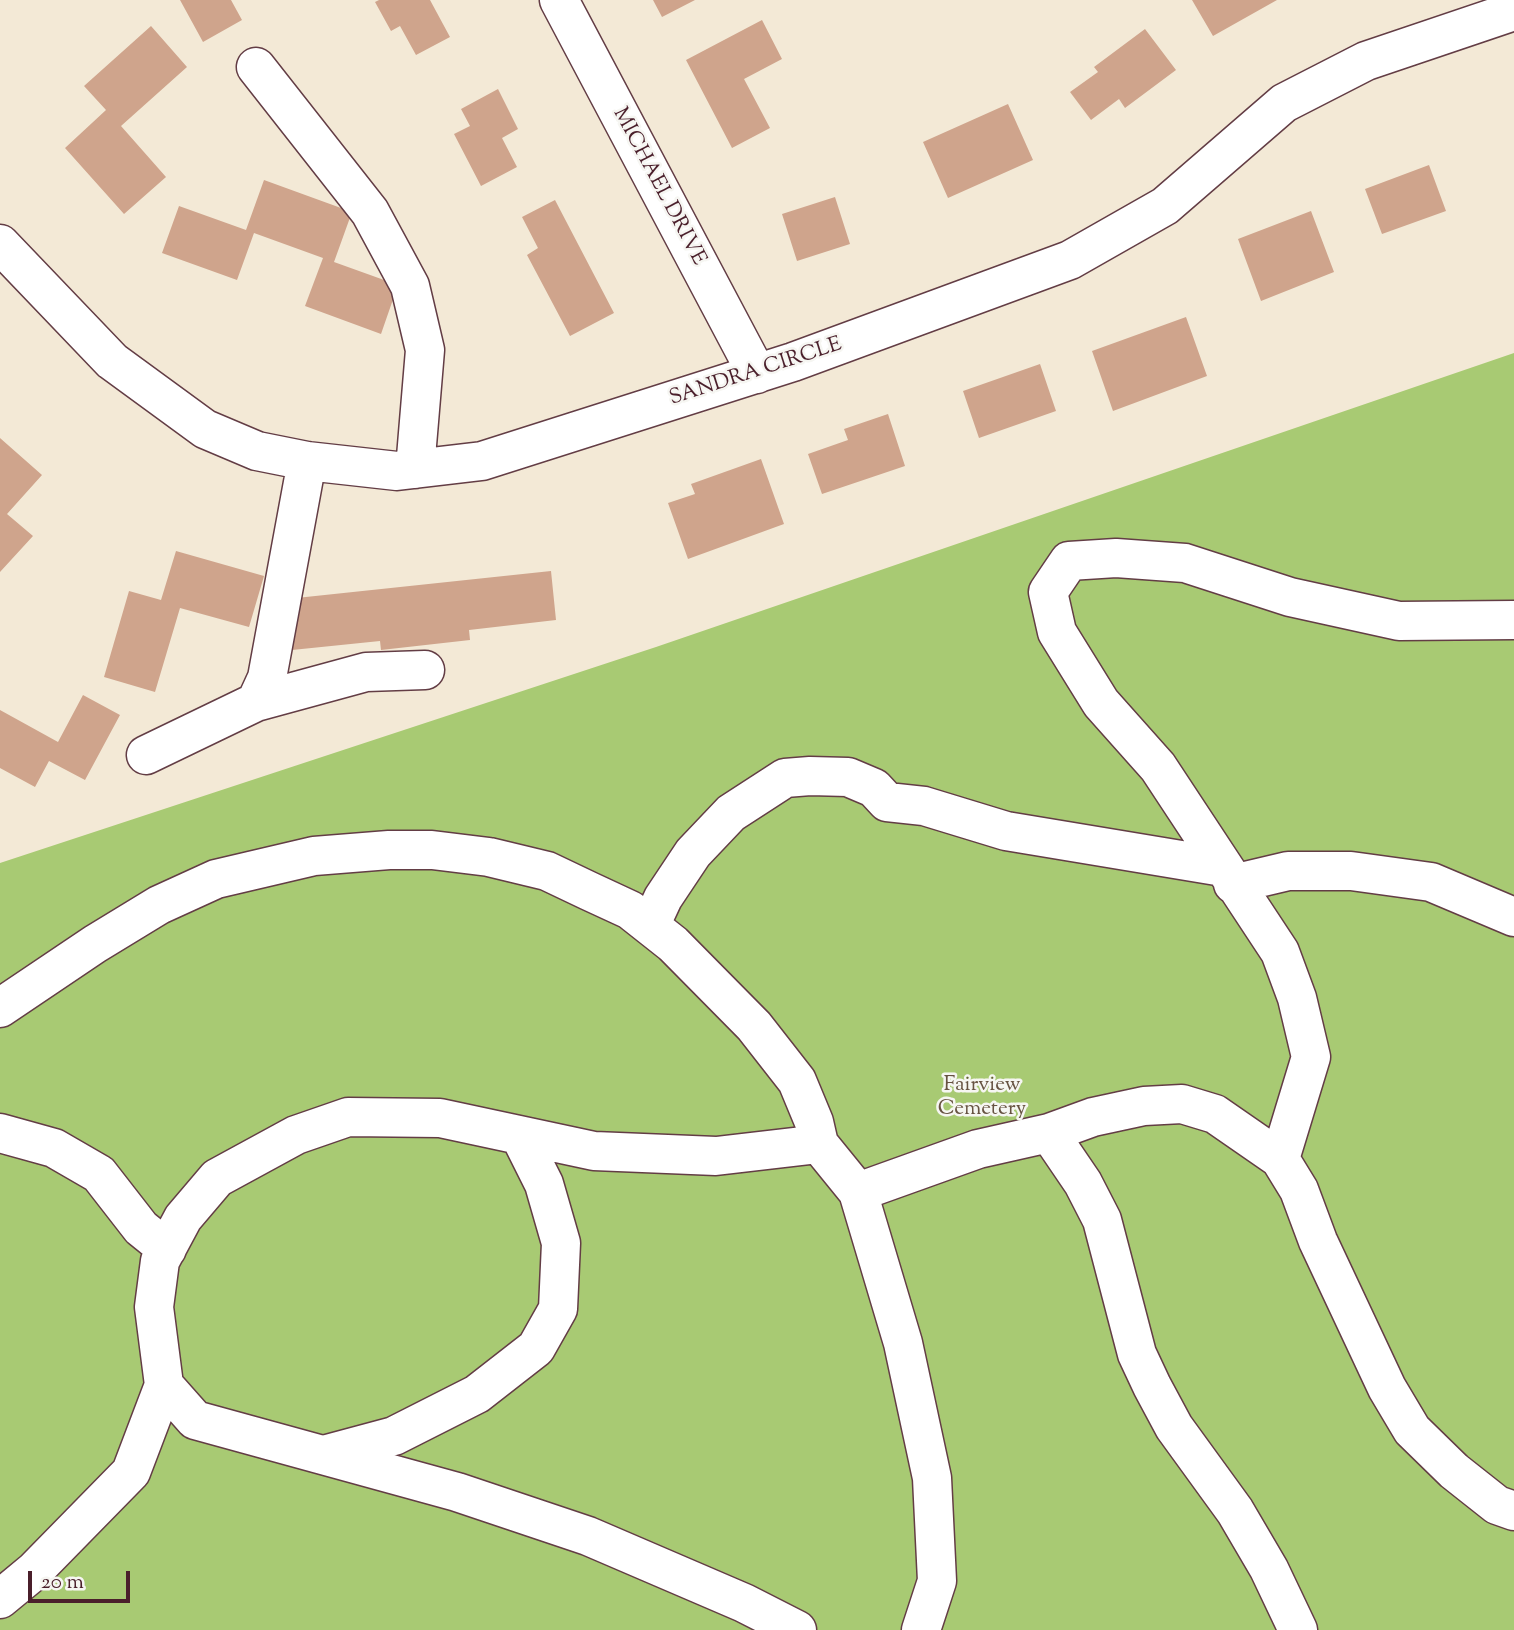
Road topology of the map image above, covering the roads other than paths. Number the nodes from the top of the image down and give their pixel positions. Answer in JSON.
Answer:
{"nodes":[{"id":1,"x":559,"y":0,"type":"edge"},
{"id":2,"x":1514,"y":11,"type":"edge"},
{"id":3,"x":256,"y":67,"type":"dead end"},
{"id":4,"x":0,"y":244,"type":"edge"},
{"id":5,"x":757,"y":373,"type":"junction"},
{"id":6,"x":307,"y":461,"type":"junction"},
{"id":7,"x":415,"y":469,"type":"junction"},
{"id":8,"x":1514,"y":620,"type":"edge"},
{"id":9,"x":425,"y":670,"type":"dead end"},
{"id":10,"x":256,"y":702,"type":"junction"},
{"id":11,"x":146,"y":755,"type":"dead end"},
{"id":12,"x":1228,"y":876,"type":"junction"},
{"id":13,"x":1514,"y":917,"type":"edge"},
{"id":14,"x":650,"y":926,"type":"junction"},
{"id":15,"x":0,"y":1008,"type":"edge"},
{"id":16,"x":0,"y":1133,"type":"edge"},
{"id":17,"x":1049,"y":1133,"type":"junction"},
{"id":18,"x":520,"y":1136,"type":"junction"},
{"id":19,"x":819,"y":1144,"type":"junction"},
{"id":20,"x":1280,"y":1159,"type":"junction"},
{"id":21,"x":858,"y":1192,"type":"junction"},
{"id":22,"x":167,"y":1249,"type":"junction"},
{"id":23,"x":164,"y":1385,"type":"junction"},
{"id":24,"x":327,"y":1454,"type":"junction"},
{"id":25,"x":1514,"y":1511,"type":"edge"},
{"id":26,"x":0,"y":1599,"type":"edge"},
{"id":27,"x":797,"y":1630,"type":"edge"},
{"id":28,"x":921,"y":1630,"type":"edge"},
{"id":29,"x":1298,"y":1630,"type":"edge"}],
"edges":[{"from":1,"to":5,"type":"street","name":"MICHAEL DRIVE"},
{"from":2,"to":5,"type":"street","name":"SANDRA CIRCLE"},
{"from":3,"to":7,"type":"street"},
{"from":4,"to":6,"type":"street","name":"SANDRA CIRCLE"},
{"from":5,"to":7,"type":"street","name":"SANDRA CIRCLE"},
{"from":6,"to":7,"type":"street","name":"SANDRA CIRCLE"},
{"from":6,"to":10,"type":"street"},
{"from":8,"to":12,"type":"street"},
{"from":9,"to":10,"type":"street"},
{"from":10,"to":11,"type":"street"},
{"from":12,"to":13,"type":"street"},
{"from":12,"to":14,"type":"street"},
{"from":12,"to":20,"type":"street"},
{"from":14,"to":15,"type":"street"},
{"from":14,"to":19,"type":"street"},
{"from":16,"to":22,"type":"street"},
{"from":17,"to":20,"type":"street"},
{"from":17,"to":21,"type":"street"},
{"from":17,"to":29,"type":"street"},
{"from":18,"to":19,"type":"street"},
{"from":18,"to":22,"type":"street"},
{"from":18,"to":24,"type":"street"},
{"from":19,"to":21,"type":"street"},
{"from":20,"to":25,"type":"street"},
{"from":21,"to":28,"type":"street"},
{"from":22,"to":23,"type":"street"},
{"from":23,"to":24,"type":"street"},
{"from":23,"to":26,"type":"street"},
{"from":24,"to":27,"type":"street"}]}
